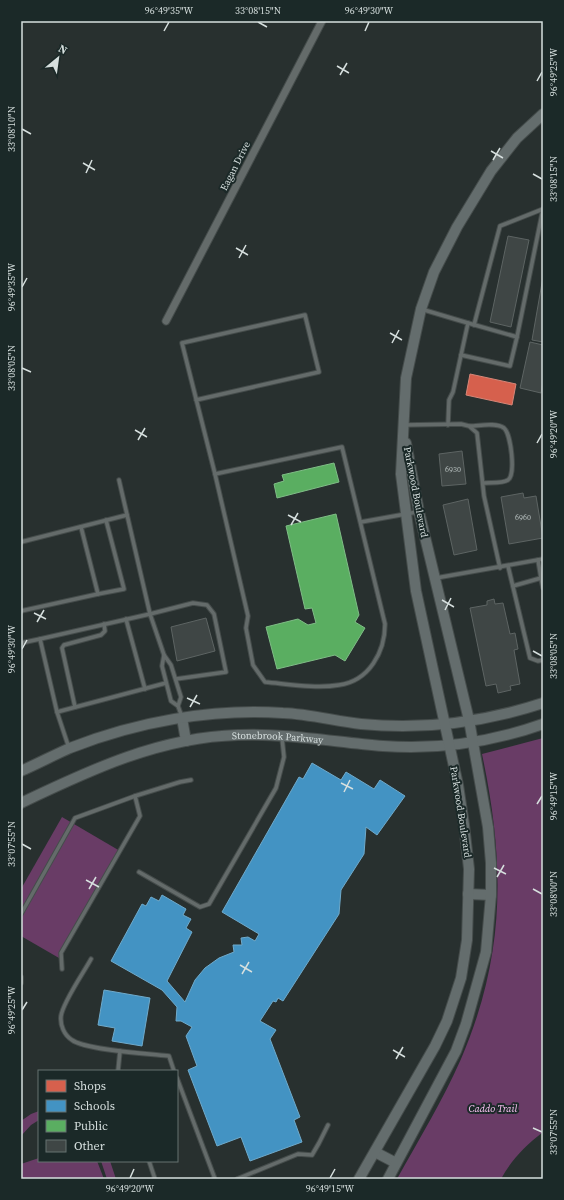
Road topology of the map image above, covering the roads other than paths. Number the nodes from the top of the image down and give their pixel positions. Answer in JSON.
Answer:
{"nodes":[{"id":1,"x":322,"y":21,"type":"edge"},
{"id":2,"x":543,"y":114,"type":"edge"},
{"id":3,"x":543,"y":209,"type":"edge"},
{"id":4,"x":421,"y":309,"type":"junction"},
{"id":5,"x":166,"y":321,"type":"dead end"},
{"id":6,"x":468,"y":323,"type":"junction"},
{"id":7,"x":474,"y":325,"type":"junction"},
{"id":8,"x":517,"y":337,"type":"junction"},
{"id":9,"x":461,"y":355,"type":"junction"},
{"id":10,"x":196,"y":400,"type":"junction"},
{"id":11,"x":403,"y":425,"type":"junction"},
{"id":12,"x":448,"y":425,"type":"junction"},
{"id":13,"x":469,"y":426,"type":"junction"},
{"id":14,"x":215,"y":474,"type":"junction"},
{"id":15,"x":119,"y":480,"type":"dead end"},
{"id":16,"x":483,"y":482,"type":"junction"},
{"id":17,"x":419,"y":512,"type":"junction"},
{"id":18,"x":127,"y":515,"type":"junction"},
{"id":19,"x":406,"y":515,"type":"junction"},
{"id":20,"x":106,"y":520,"type":"junction"},
{"id":21,"x":361,"y":522,"type":"junction"},
{"id":22,"x":81,"y":527,"type":"junction"},
{"id":23,"x":21,"y":542,"type":"edge"},
{"id":24,"x":543,"y":559,"type":"edge"},
{"id":25,"x":538,"y":560,"type":"junction"},
{"id":26,"x":508,"y":566,"type":"junction"},
{"id":27,"x":500,"y":568,"type":"junction"},
{"id":28,"x":434,"y":578,"type":"junction"},
{"id":29,"x":542,"y":578,"type":"edge"},
{"id":30,"x":513,"y":586,"type":"junction"},
{"id":31,"x":543,"y":588,"type":"edge"},
{"id":32,"x":98,"y":594,"type":"junction"},
{"id":33,"x":21,"y":611,"type":"edge"},
{"id":34,"x":150,"y":614,"type":"junction"},
{"id":35,"x":126,"y":619,"type":"junction"},
{"id":36,"x":104,"y":624,"type":"junction"},
{"id":37,"x":40,"y":638,"type":"junction"},
{"id":38,"x":21,"y":643,"type":"edge"},
{"id":39,"x":164,"y":655,"type":"junction"},
{"id":40,"x":543,"y":660,"type":"edge"},
{"id":41,"x":176,"y":679,"type":"junction"},
{"id":42,"x":166,"y":683,"type":"junction"},
{"id":43,"x":146,"y":689,"type":"junction"},
{"id":44,"x":543,"y":703,"type":"edge"},
{"id":45,"x":178,"y":706,"type":"junction"},
{"id":46,"x":75,"y":707,"type":"junction"},
{"id":47,"x":57,"y":712,"type":"junction"},
{"id":48,"x":182,"y":718,"type":"junction"},
{"id":49,"x":469,"y":720,"type":"junction"},
{"id":50,"x":445,"y":723,"type":"junction"},
{"id":51,"x":543,"y":724,"type":"edge"},
{"id":52,"x":281,"y":735,"type":"junction"},
{"id":53,"x":186,"y":741,"type":"junction"},
{"id":54,"x":473,"y":743,"type":"junction"},
{"id":55,"x":449,"y":745,"type":"junction"},
{"id":56,"x":70,"y":749,"type":"junction"},
{"id":57,"x":21,"y":772,"type":"edge"},
{"id":58,"x":191,"y":780,"type":"dead end"},
{"id":59,"x":135,"y":796,"type":"junction"},
{"id":60,"x":21,"y":803,"type":"edge"},
{"id":61,"x":140,"y":872,"type":"dead end"},
{"id":62,"x":468,"y":894,"type":"junction"},
{"id":63,"x":491,"y":895,"type":"junction"},
{"id":64,"x":21,"y":914,"type":"edge"},
{"id":65,"x":91,"y":959,"type":"dead end"},
{"id":66,"x":62,"y":969,"type":"dead end"},
{"id":67,"x":21,"y":977,"type":"edge"},
{"id":68,"x":22,"y":983,"type":"edge"},
{"id":69,"x":120,"y":1051,"type":"junction"},
{"id":70,"x":118,"y":1070,"type":"edge"},
{"id":71,"x":174,"y":1070,"type":"edge"},
{"id":72,"x":178,"y":1081,"type":"edge"},
{"id":73,"x":328,"y":1125,"type":"dead end"},
{"id":74,"x":375,"y":1152,"type":"junction"},
{"id":75,"x":149,"y":1162,"type":"edge"},
{"id":76,"x":396,"y":1163,"type":"junction"},
{"id":77,"x":155,"y":1179,"type":"edge"},
{"id":78,"x":215,"y":1179,"type":"edge"},
{"id":79,"x":237,"y":1179,"type":"edge"},
{"id":80,"x":359,"y":1179,"type":"edge"},
{"id":81,"x":388,"y":1179,"type":"edge"}],
"edges":[{"from":1,"to":5,"type":"street","name":"Eagan Drive"},
{"from":2,"to":4,"type":"main road","name":"Parkwood Boulevard"},
{"from":3,"to":7,"type":"lane"},
{"from":3,"to":8,"type":"lane"},
{"from":4,"to":6,"type":"lane"},
{"from":4,"to":11,"type":"main road","name":"Parkwood Boulevard"},
{"from":6,"to":7,"type":"lane"},
{"from":6,"to":9,"type":"lane"},
{"from":7,"to":8,"type":"lane"},
{"from":8,"to":9,"type":"lane"},
{"from":9,"to":12,"type":"lane"},
{"from":10,"to":10,"type":"lane"},
{"from":10,"to":14,"type":"lane"},
{"from":11,"to":12,"type":"lane"},
{"from":11,"to":17,"type":"main road","name":"Parkwood Boulevard"},
{"from":11,"to":19,"type":"main road","name":"Parkwood Boulevard"},
{"from":12,"to":13,"type":"lane"},
{"from":13,"to":16,"type":"lane"},
{"from":13,"to":16,"type":"lane"},
{"from":14,"to":21,"type":"lane"},
{"from":14,"to":21,"type":"lane"},
{"from":15,"to":18,"type":"lane"},
{"from":16,"to":27,"type":"lane"},
{"from":17,"to":19,"type":"lane"},
{"from":17,"to":28,"type":"main road","name":"Parkwood Boulevard"},
{"from":18,"to":20,"type":"lane"},
{"from":18,"to":34,"type":"lane"},
{"from":19,"to":21,"type":"lane"},
{"from":19,"to":50,"type":"main road","name":"Parkwood Boulevard"},
{"from":20,"to":22,"type":"lane"},
{"from":20,"to":32,"type":"lane"},
{"from":22,"to":23,"type":"lane"},
{"from":22,"to":32,"type":"lane"},
{"from":24,"to":25,"type":"lane"},
{"from":25,"to":26,"type":"lane"},
{"from":25,"to":29,"type":"lane"},
{"from":26,"to":27,"type":"lane"},
{"from":26,"to":30,"type":"lane"},
{"from":27,"to":28,"type":"lane"},
{"from":28,"to":49,"type":"main road","name":"Parkwood Boulevard"},
{"from":29,"to":30,"type":"lane"},
{"from":29,"to":31,"type":"lane"},
{"from":30,"to":40,"type":"lane"},
{"from":32,"to":33,"type":"lane"},
{"from":34,"to":35,"type":"lane"},
{"from":34,"to":39,"type":"lane"},
{"from":34,"to":41,"type":"lane"},
{"from":35,"to":36,"type":"lane"},
{"from":35,"to":43,"type":"lane"},
{"from":36,"to":37,"type":"lane"},
{"from":36,"to":46,"type":"lane"},
{"from":37,"to":38,"type":"lane"},
{"from":37,"to":47,"type":"lane"},
{"from":39,"to":41,"type":"lane"},
{"from":39,"to":42,"type":"lane"},
{"from":41,"to":45,"type":"lane"},
{"from":42,"to":43,"type":"lane"},
{"from":42,"to":45,"type":"lane"},
{"from":43,"to":46,"type":"lane"},
{"from":44,"to":49,"type":"main road"},
{"from":45,"to":48,"type":"lane"},
{"from":46,"to":47,"type":"lane"},
{"from":47,"to":56,"type":"lane"},
{"from":48,"to":50,"type":"main road"},
{"from":48,"to":53,"type":"main road"},
{"from":48,"to":56,"type":"main road"},
{"from":49,"to":50,"type":"main road"},
{"from":49,"to":54,"type":"main road","name":"Parkwood Boulevard"},
{"from":50,"to":55,"type":"main road","name":"Parkwood Boulevard"},
{"from":51,"to":54,"type":"main road","name":"Stonebrook Parkway"},
{"from":52,"to":53,"type":"main road","name":"Stonebrook Parkway"},
{"from":52,"to":55,"type":"main road","name":"Stonebrook Parkway"},
{"from":52,"to":61,"type":"lane"},
{"from":53,"to":60,"type":"main road","name":"Stonebrook Parkway"},
{"from":54,"to":55,"type":"main road","name":"Stonebrook Parkway"},
{"from":54,"to":63,"type":"main road","name":"Parkwood Boulevard"},
{"from":55,"to":62,"type":"main road","name":"Parkwood Boulevard"},
{"from":56,"to":57,"type":"main road"},
{"from":58,"to":59,"type":"lane"},
{"from":59,"to":64,"type":"lane"},
{"from":59,"to":66,"type":"lane"},
{"from":62,"to":63,"type":"main road"},
{"from":62,"to":74,"type":"main road","name":"Parkwood Boulevard"},
{"from":63,"to":76,"type":"main road","name":"Parkwood Boulevard"},
{"from":65,"to":69,"type":"lane"},
{"from":67,"to":68,"type":"lane"},
{"from":69,"to":70,"type":"lane"},
{"from":69,"to":71,"type":"lane"},
{"from":72,"to":78,"type":"lane"},
{"from":73,"to":79,"type":"lane"},
{"from":74,"to":76,"type":"main road"},
{"from":74,"to":80,"type":"main road","name":"Parkwood Boulevard"},
{"from":75,"to":77,"type":"lane"},
{"from":76,"to":81,"type":"main road","name":"Parkwood Boulevard"}]}
